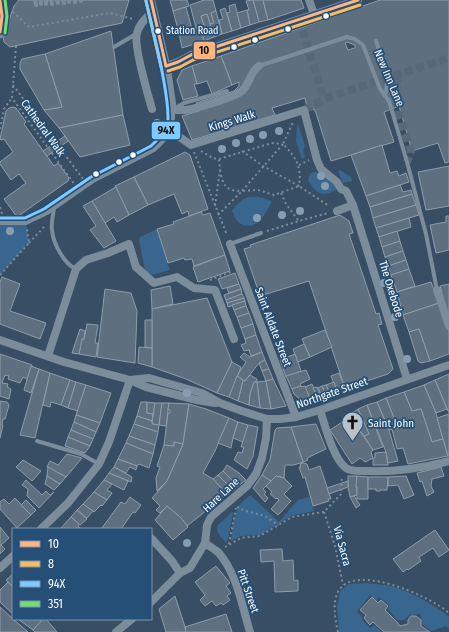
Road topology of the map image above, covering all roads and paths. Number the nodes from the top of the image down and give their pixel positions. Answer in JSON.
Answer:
{"nodes":[{"id":1,"x":35,"y":0,"type":"edge"},
{"id":2,"x":151,"y":0,"type":"edge"},
{"id":3,"x":308,"y":0,"type":"edge"},
{"id":4,"x":358,"y":0,"type":"edge"},
{"id":5,"x":5,"y":5,"type":"edge"},
{"id":6,"x":36,"y":5,"type":"dead end"},
{"id":7,"x":153,"y":10,"type":"junction"},
{"id":8,"x":314,"y":14,"type":"junction"},
{"id":9,"x":125,"y":17,"type":"dead end"},
{"id":10,"x":0,"y":32,"type":"edge"},
{"id":11,"x":136,"y":34,"type":"junction"},
{"id":12,"x":376,"y":41,"type":"dead end"},
{"id":13,"x":16,"y":46,"type":"dead end"},
{"id":14,"x":114,"y":47,"type":"dead end"},
{"id":15,"x":166,"y":66,"type":"junction"},
{"id":16,"x":259,"y":66,"type":"joint"},
{"id":17,"x":13,"y":85,"type":"junction"},
{"id":18,"x":227,"y":91,"type":"dead end"},
{"id":19,"x":385,"y":96,"type":"junction"},
{"id":20,"x":12,"y":98,"type":"junction"},
{"id":21,"x":152,"y":109,"type":"dead end"},
{"id":22,"x":173,"y":110,"type":"junction"},
{"id":23,"x":301,"y":111,"type":"junction"},
{"id":24,"x":0,"y":129,"type":"edge"},
{"id":25,"x":171,"y":131,"type":"junction"},
{"id":26,"x":283,"y":144,"type":"junction"},
{"id":27,"x":191,"y":146,"type":"junction"},
{"id":28,"x":242,"y":151,"type":"junction"},
{"id":29,"x":219,"y":159,"type":"junction"},
{"id":30,"x":305,"y":162,"type":"dead end"},
{"id":31,"x":299,"y":165,"type":"junction"},
{"id":32,"x":263,"y":166,"type":"junction"},
{"id":33,"x":220,"y":170,"type":"junction"},
{"id":34,"x":75,"y":185,"type":"junction"},
{"id":35,"x":300,"y":186,"type":"junction"},
{"id":36,"x":79,"y":191,"type":"junction"},
{"id":37,"x":242,"y":191,"type":"junction"},
{"id":38,"x":281,"y":193,"type":"junction"},
{"id":39,"x":353,"y":204,"type":"junction"},
{"id":40,"x":215,"y":206,"type":"junction"},
{"id":41,"x":0,"y":207,"type":"edge"},
{"id":42,"x":54,"y":208,"type":"junction"},
{"id":43,"x":337,"y":211,"type":"junction"},
{"id":44,"x":218,"y":215,"type":"junction"},
{"id":45,"x":8,"y":218,"type":"dead end"},
{"id":46,"x":299,"y":221,"type":"junction"},
{"id":47,"x":0,"y":223,"type":"edge"},
{"id":48,"x":26,"y":224,"type":"junction"},
{"id":49,"x":261,"y":234,"type":"joint"},
{"id":50,"x":230,"y":244,"type":"junction"},
{"id":51,"x":76,"y":269,"type":"junction"},
{"id":52,"x":225,"y":274,"type":"dead end"},
{"id":53,"x":0,"y":275,"type":"edge"},
{"id":54,"x":216,"y":278,"type":"dead end"},
{"id":55,"x":437,"y":290,"type":"joint"},
{"id":56,"x":449,"y":326,"type":"edge"},
{"id":57,"x":234,"y":339,"type":"dead end"},
{"id":58,"x":0,"y":340,"type":"edge"},
{"id":59,"x":48,"y":356,"type":"junction"},
{"id":60,"x":449,"y":365,"type":"edge"},
{"id":61,"x":407,"y":379,"type":"junction"},
{"id":62,"x":130,"y":380,"type":"junction"},
{"id":63,"x":320,"y":410,"type":"junction"},
{"id":64,"x":296,"y":417,"type":"junction"},
{"id":65,"x":267,"y":419,"type":"junction"},
{"id":66,"x":37,"y":441,"type":"dead end"},
{"id":67,"x":449,"y":461,"type":"edge"},
{"id":68,"x":99,"y":464,"type":"junction"},
{"id":69,"x":347,"y":469,"type":"junction"},
{"id":70,"x":228,"y":503,"type":"junction"},
{"id":71,"x":236,"y":507,"type":"junction"},
{"id":72,"x":324,"y":512,"type":"junction"},
{"id":73,"x":278,"y":525,"type":"junction"},
{"id":74,"x":42,"y":528,"type":"edge"},
{"id":75,"x":152,"y":539,"type":"edge"},
{"id":76,"x":205,"y":543,"type":"junction"},
{"id":77,"x":229,"y":544,"type":"junction"},
{"id":78,"x":217,"y":552,"type":"junction"},
{"id":79,"x":12,"y":557,"type":"edge"},
{"id":80,"x":0,"y":568,"type":"edge"},
{"id":81,"x":180,"y":573,"type":"junction"},
{"id":82,"x":343,"y":585,"type":"junction"},
{"id":83,"x":152,"y":601,"type":"edge"},
{"id":84,"x":449,"y":613,"type":"edge"},
{"id":85,"x":131,"y":620,"type":"edge"},
{"id":86,"x":116,"y":632,"type":"edge"},
{"id":87,"x":250,"y":632,"type":"edge"},
{"id":88,"x":338,"y":632,"type":"edge"}],
"edges":[{"from":1,"to":6,"type":"lane"},
{"from":2,"to":7,"type":"street"},
{"from":3,"to":8,"type":"street"},
{"from":4,"to":8,"type":"street"},
{"from":5,"to":9,"type":"path"},
{"from":5,"to":10,"type":"main road"},
{"from":7,"to":11,"type":"street"},
{"from":7,"to":15,"type":"street"},
{"from":8,"to":15,"type":"street"},
{"from":11,"to":14,"type":"lane"},
{"from":11,"to":21,"type":"street"},
{"from":12,"to":19,"type":"lane"},
{"from":13,"to":17,"type":"path","name":"Cathedral Walk"},
{"from":15,"to":22,"type":"street"},
{"from":16,"to":19,"type":"lane","name":"New Inn Lane"},
{"from":16,"to":22,"type":"street","name":"New Inn Lane"},
{"from":17,"to":20,"type":"path","name":"Cathedral Walk"},
{"from":17,"to":34,"type":"path"},
{"from":18,"to":22,"type":"lane"},
{"from":19,"to":55,"type":"lane","name":"New Inn Lane"},
{"from":20,"to":24,"type":"path"},
{"from":20,"to":34,"type":"path","name":"Cathedral Walk"},
{"from":22,"to":25,"type":"lane"},
{"from":23,"to":26,"type":"path"},
{"from":23,"to":27,"type":"street","name":"Kings Walk"},
{"from":23,"to":39,"type":"street","name":"The Oxebode"},
{"from":25,"to":27,"type":"street"},
{"from":25,"to":36,"type":"lane"},
{"from":26,"to":28,"type":"path"},
{"from":26,"to":31,"type":"path"},
{"from":26,"to":32,"type":"path"},
{"from":27,"to":29,"type":"path"},
{"from":27,"to":40,"type":"path"},
{"from":28,"to":29,"type":"path"},
{"from":28,"to":32,"type":"path"},
{"from":29,"to":33,"type":"path"},
{"from":30,"to":31,"type":"path"},
{"from":31,"to":35,"type":"path"},
{"from":32,"to":35,"type":"path"},
{"from":32,"to":37,"type":"path"},
{"from":33,"to":37,"type":"path"},
{"from":33,"to":40,"type":"path"},
{"from":34,"to":36,"type":"path","name":"Cathedral Walk"},
{"from":35,"to":38,"type":"path"},
{"from":35,"to":43,"type":"path"},
{"from":36,"to":42,"type":"lane"},
{"from":37,"to":38,"type":"path"},
{"from":37,"to":44,"type":"path"},
{"from":38,"to":46,"type":"path"},
{"from":39,"to":43,"type":"street"},
{"from":39,"to":61,"type":"street","name":"The Oxebode"},
{"from":40,"to":44,"type":"path"},
{"from":41,"to":45,"type":"path"},
{"from":42,"to":48,"type":"lane"},
{"from":42,"to":51,"type":"lane"},
{"from":43,"to":46,"type":"path"},
{"from":44,"to":50,"type":"path"},
{"from":46,"to":49,"type":"path"},
{"from":47,"to":48,"type":"lane"},
{"from":48,"to":53,"type":"path"},
{"from":49,"to":50,"type":"lane"},
{"from":50,"to":64,"type":"street","name":"Saint Aldate Street"},
{"from":51,"to":57,"type":"street"},
{"from":51,"to":59,"type":"street"},
{"from":52,"to":54,"type":"path"},
{"from":55,"to":56,"type":"street","name":"New Inn Lane"},
{"from":58,"to":59,"type":"street","name":"Northgate Street"},
{"from":59,"to":62,"type":"street","name":"Northgate Street"},
{"from":60,"to":61,"type":"street","name":"Northgate Street"},
{"from":61,"to":63,"type":"street","name":"Northgate Street"},
{"from":62,"to":65,"type":"street","name":"Northgate Street"},
{"from":62,"to":68,"type":"street"},
{"from":63,"to":64,"type":"street","name":"Northgate Street"},
{"from":63,"to":69,"type":"street"},
{"from":64,"to":65,"type":"street","name":"Northgate Street"},
{"from":65,"to":70,"type":"street","name":"Hare Lane"},
{"from":66,"to":68,"type":"lane"},
{"from":67,"to":69,"type":"street"},
{"from":68,"to":74,"type":"street"},
{"from":69,"to":72,"type":"path"},
{"from":70,"to":71,"type":"path"},
{"from":70,"to":76,"type":"street","name":"Hare Lane"},
{"from":71,"to":73,"type":"path"},
{"from":71,"to":77,"type":"path"},
{"from":72,"to":73,"type":"path"},
{"from":72,"to":82,"type":"path","name":"Via Sacra"},
{"from":73,"to":77,"type":"path"},
{"from":75,"to":81,"type":"street"},
{"from":76,"to":78,"type":"street","name":"Pitt Street"},
{"from":76,"to":81,"type":"street"},
{"from":77,"to":78,"type":"path"},
{"from":78,"to":87,"type":"street","name":"Pitt Street"},
{"from":79,"to":80,"type":"street"},
{"from":81,"to":83,"type":"street"},
{"from":82,"to":84,"type":"path"},
{"from":82,"to":88,"type":"path"},
{"from":85,"to":86,"type":"street"}]}
